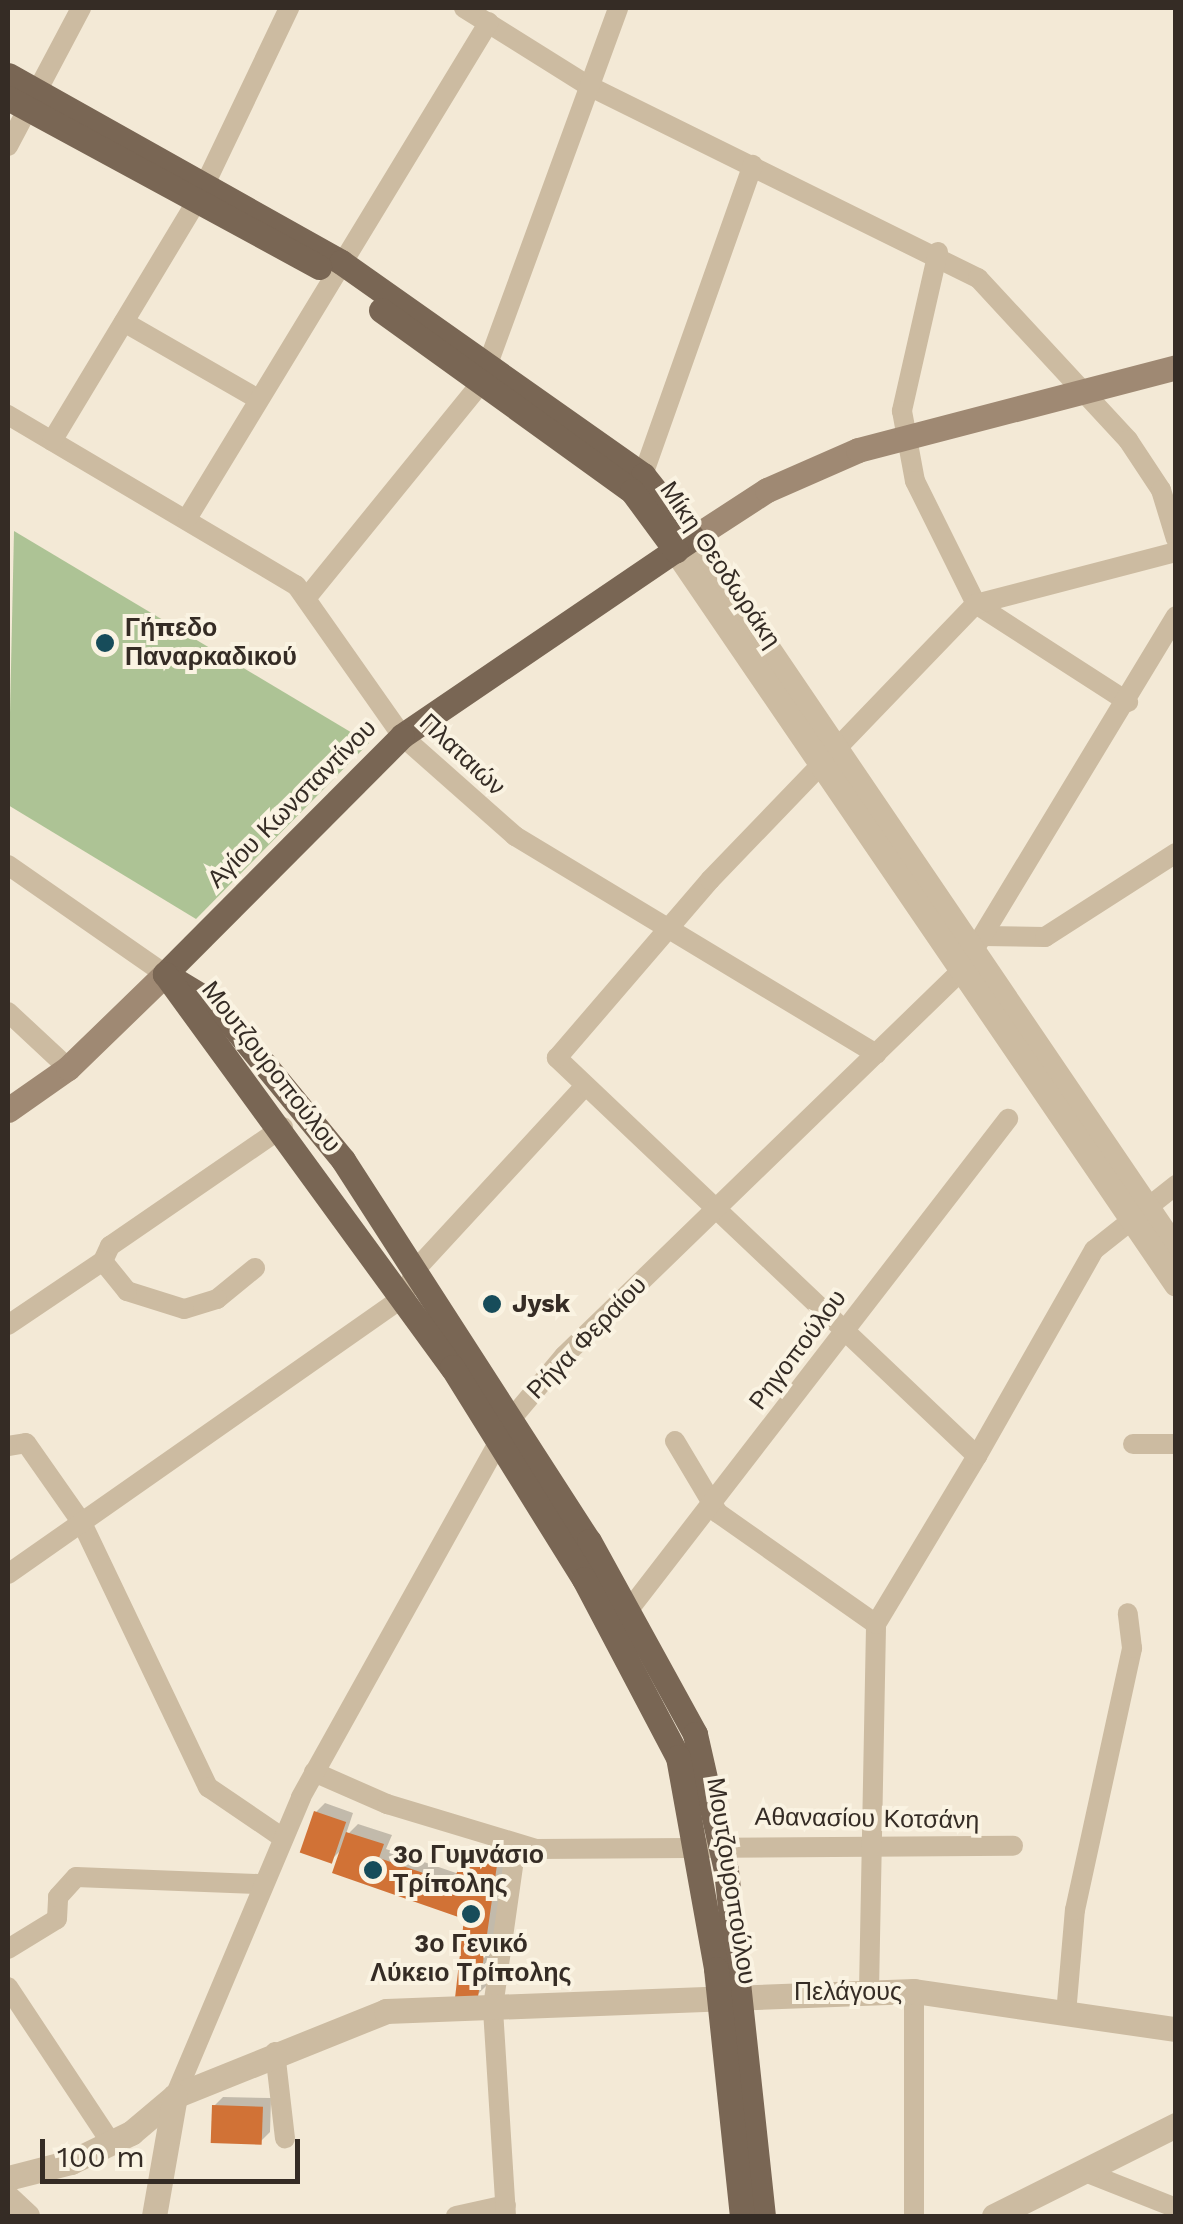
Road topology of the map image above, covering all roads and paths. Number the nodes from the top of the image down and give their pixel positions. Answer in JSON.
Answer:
{"nodes":[{"id":1,"x":79,"y":8,"type":"edge"},
{"id":2,"x":290,"y":8,"type":"edge"},
{"id":3,"x":464,"y":8,"type":"edge"},
{"id":4,"x":618,"y":8,"type":"edge"},
{"id":5,"x":488,"y":22,"type":"junction"},
{"id":6,"x":8,"y":75,"type":"edge"},
{"id":7,"x":589,"y":86,"type":"junction"},
{"id":8,"x":24,"y":98,"type":"edge"},
{"id":9,"x":8,"y":146,"type":"edge"},
{"id":10,"x":754,"y":165,"type":"junction"},
{"id":11,"x":203,"y":191,"type":"junction"},
{"id":12,"x":938,"y":252,"type":"junction"},
{"id":13,"x":337,"y":269,"type":"junction"},
{"id":14,"x":124,"y":322,"type":"junction"},
{"id":15,"x":1176,"y":367,"type":"edge"},
{"id":16,"x":485,"y":373,"type":"junction"},
{"id":17,"x":1090,"y":396,"type":"junction"},
{"id":18,"x":258,"y":399,"type":"junction"},
{"id":19,"x":8,"y":415,"type":"edge"},
{"id":20,"x":902,"y":438,"type":"junction"},
{"id":21,"x":52,"y":441,"type":"junction"},
{"id":22,"x":643,"y":475,"type":"junction"},
{"id":23,"x":188,"y":517,"type":"junction"},
{"id":24,"x":1176,"y":538,"type":"edge"},
{"id":25,"x":685,"y":544,"type":"junction"},
{"id":26,"x":1176,"y":552,"type":"edge"},
{"id":27,"x":308,"y":596,"type":"junction"},
{"id":28,"x":976,"y":604,"type":"junction"},
{"id":29,"x":1176,"y":616,"type":"edge"},
{"id":30,"x":1128,"y":702,"type":"junction"},
{"id":31,"x":402,"y":736,"type":"junction"},
{"id":32,"x":826,"y":758,"type":"junction"},
{"id":33,"x":1176,"y":853,"type":"edge"},
{"id":34,"x":8,"y":865,"type":"edge"},
{"id":35,"x":670,"y":926,"type":"junction"},
{"id":36,"x":972,"y":954,"type":"junction"},
{"id":37,"x":165,"y":974,"type":"junction"},
{"id":38,"x":8,"y":1012,"type":"edge"},
{"id":39,"x":876,"y":1054,"type":"junction"},
{"id":40,"x":68,"y":1068,"type":"junction"},
{"id":41,"x":581,"y":1090,"type":"junction"},
{"id":42,"x":8,"y":1110,"type":"edge"},
{"id":43,"x":1008,"y":1120,"type":"dead end"},
{"id":44,"x":283,"y":1127,"type":"junction"},
{"id":45,"x":1176,"y":1185,"type":"edge"},
{"id":46,"x":716,"y":1210,"type":"junction"},
{"id":47,"x":1134,"y":1210,"type":"junction"},
{"id":48,"x":1176,"y":1250,"type":"edge"},
{"id":49,"x":102,"y":1260,"type":"junction"},
{"id":50,"x":256,"y":1268,"type":"dead end"},
{"id":51,"x":416,"y":1268,"type":"junction"},
{"id":52,"x":1176,"y":1284,"type":"edge"},
{"id":53,"x":403,"y":1297,"type":"junction"},
{"id":54,"x":8,"y":1325,"type":"edge"},
{"id":55,"x":842,"y":1333,"type":"junction"},
{"id":56,"x":512,"y":1418,"type":"junction"},
{"id":57,"x":674,"y":1441,"type":"dead end"},
{"id":58,"x":500,"y":1442,"type":"junction"},
{"id":59,"x":17,"y":1444,"type":"edge"},
{"id":60,"x":1133,"y":1444,"type":"dead end"},
{"id":61,"x":1176,"y":1444,"type":"edge"},
{"id":62,"x":977,"y":1456,"type":"junction"},
{"id":63,"x":710,"y":1506,"type":"junction"},
{"id":64,"x":82,"y":1523,"type":"junction"},
{"id":65,"x":8,"y":1574,"type":"edge"},
{"id":66,"x":628,"y":1611,"type":"junction"},
{"id":67,"x":1128,"y":1614,"type":"dead end"},
{"id":68,"x":876,"y":1624,"type":"junction"},
{"id":69,"x":314,"y":1772,"type":"junction"},
{"id":70,"x":283,"y":1838,"type":"junction"},
{"id":71,"x":868,"y":1843,"type":"junction"},
{"id":72,"x":709,"y":1844,"type":"junction"},
{"id":73,"x":516,"y":1845,"type":"junction"},
{"id":74,"x":1013,"y":1846,"type":"dead end"},
{"id":75,"x":262,"y":1884,"type":"junction"},
{"id":76,"x":8,"y":1949,"type":"edge"},
{"id":77,"x":8,"y":1987,"type":"edge"},
{"id":78,"x":869,"y":1991,"type":"junction"},
{"id":79,"x":914,"y":1992,"type":"junction"},
{"id":80,"x":731,"y":1994,"type":"junction"},
{"id":81,"x":494,"y":2008,"type":"junction"},
{"id":82,"x":1066,"y":2014,"type":"junction"},
{"id":83,"x":1176,"y":2029,"type":"edge"},
{"id":84,"x":275,"y":2052,"type":"junction"},
{"id":85,"x":174,"y":2096,"type":"junction"},
{"id":86,"x":1176,"y":2125,"type":"edge"},
{"id":87,"x":285,"y":2138,"type":"dead end"},
{"id":88,"x":112,"y":2144,"type":"junction"},
{"id":89,"x":1085,"y":2172,"type":"junction"},
{"id":90,"x":8,"y":2178,"type":"edge"},
{"id":91,"x":8,"y":2198,"type":"edge"},
{"id":92,"x":1176,"y":2208,"type":"edge"},
{"id":93,"x":506,"y":2211,"type":"edge"},
{"id":94,"x":27,"y":2216,"type":"edge"},
{"id":95,"x":154,"y":2216,"type":"edge"},
{"id":96,"x":456,"y":2216,"type":"edge"},
{"id":97,"x":742,"y":2216,"type":"edge"},
{"id":98,"x":764,"y":2216,"type":"edge"},
{"id":99,"x":914,"y":2216,"type":"edge"},
{"id":100,"x":994,"y":2216,"type":"edge"}],
"edges":[{"from":1,"to":8,"type":"street"},
{"from":2,"to":11,"type":"street"},
{"from":3,"to":5,"type":"street"},
{"from":4,"to":7,"type":"street"},
{"from":5,"to":7,"type":"street"},
{"from":5,"to":13,"type":"street"},
{"from":6,"to":8,"type":"main road","name":"Μίκη Θεοδωράκη"},
{"from":7,"to":10,"type":"street"},
{"from":7,"to":16,"type":"street"},
{"from":8,"to":9,"type":"street"},
{"from":8,"to":11,"type":"main road","name":"Μίκη Θεοδωράκη"},
{"from":10,"to":12,"type":"street"},
{"from":10,"to":22,"type":"street"},
{"from":11,"to":13,"type":"main road","name":"Μίκη Θεοδωράκη"},
{"from":11,"to":14,"type":"street"},
{"from":12,"to":17,"type":"street"},
{"from":12,"to":20,"type":"street"},
{"from":13,"to":16,"type":"main road","name":"Μίκη Θεοδωράκη"},
{"from":13,"to":18,"type":"street"},
{"from":14,"to":18,"type":"street"},
{"from":14,"to":21,"type":"street"},
{"from":15,"to":17,"type":"main road"},
{"from":16,"to":22,"type":"main road","name":"Μίκη Θεοδωράκη"},
{"from":16,"to":25,"type":"main road","name":"Μίκη Θεοδωράκη"},
{"from":16,"to":27,"type":"street"},
{"from":17,"to":20,"type":"main road"},
{"from":17,"to":24,"type":"street"},
{"from":18,"to":23,"type":"street"},
{"from":19,"to":21,"type":"street","name":"Πλαταιών"},
{"from":20,"to":25,"type":"main road"},
{"from":20,"to":28,"type":"street"},
{"from":21,"to":23,"type":"street","name":"Πλαταιών"},
{"from":22,"to":25,"type":"main road","name":"Μίκη Θεοδωράκη"},
{"from":23,"to":27,"type":"street","name":"Πλαταιών"},
{"from":25,"to":31,"type":"main road","name":"Αγίου Κωνσταντίνου"},
{"from":25,"to":32,"type":"street","name":"Μίκη Θεοδωράκη"},
{"from":26,"to":28,"type":"street"},
{"from":27,"to":31,"type":"street","name":"Πλαταιών"},
{"from":28,"to":30,"type":"street"},
{"from":28,"to":32,"type":"street"},
{"from":29,"to":30,"type":"street","name":"Ρήγα Φεραίου"},
{"from":30,"to":36,"type":"street","name":"Ρήγα Φεραίου"},
{"from":31,"to":35,"type":"street","name":"Πλαταιών"},
{"from":31,"to":37,"type":"main road","name":"Αγίου Κωνσταντίνου"},
{"from":32,"to":35,"type":"street"},
{"from":32,"to":36,"type":"street","name":"Μίκη Θεοδωράκη"},
{"from":33,"to":36,"type":"street"},
{"from":34,"to":37,"type":"street"},
{"from":35,"to":39,"type":"street","name":"Πλαταιών"},
{"from":35,"to":41,"type":"street"},
{"from":36,"to":39,"type":"street","name":"Ρήγα Φεραίου"},
{"from":36,"to":47,"type":"street","name":"Μίκη Θεοδωράκη"},
{"from":37,"to":40,"type":"main road","name":"Αγίου Κωνσταντίνου"},
{"from":37,"to":44,"type":"main road","name":"Μουτζουροπούλου"},
{"from":37,"to":51,"type":"main road","name":"Μουτζουροπούλου"},
{"from":38,"to":40,"type":"street"},
{"from":39,"to":46,"type":"street","name":"Ρήγα Φεραίου"},
{"from":40,"to":42,"type":"main road","name":"Αγίου Κωνσταντίνου"},
{"from":41,"to":46,"type":"street"},
{"from":41,"to":51,"type":"street"},
{"from":43,"to":55,"type":"street","name":"Ρηγοπούλου"},
{"from":44,"to":49,"type":"street"},
{"from":44,"to":53,"type":"main road","name":"Μουτζουροπούλου"},
{"from":45,"to":47,"type":"street"},
{"from":46,"to":55,"type":"street"},
{"from":46,"to":56,"type":"street","name":"Ρήγα Φεραίου"},
{"from":47,"to":48,"type":"street","name":"Μίκη Θεοδωράκη"},
{"from":47,"to":52,"type":"street","name":"Μίκη Θεοδωράκη"},
{"from":47,"to":62,"type":"street"},
{"from":49,"to":50,"type":"street"},
{"from":49,"to":54,"type":"street"},
{"from":51,"to":53,"type":"street"},
{"from":51,"to":56,"type":"main road","name":"Μουτζουροπούλου"},
{"from":53,"to":58,"type":"main road","name":"Μουτζουροπούλου"},
{"from":53,"to":64,"type":"street"},
{"from":55,"to":62,"type":"street"},
{"from":55,"to":63,"type":"street","name":"Ρηγοπούλου"},
{"from":56,"to":58,"type":"street","name":"Ρήγα Φεραίου"},
{"from":56,"to":66,"type":"main road","name":"Μουτζουροπούλου"},
{"from":57,"to":63,"type":"street"},
{"from":58,"to":69,"type":"street","name":"Ρήγα Φεραίου"},
{"from":58,"to":72,"type":"main road","name":"Μουτζουροπούλου"},
{"from":59,"to":64,"type":"street"},
{"from":60,"to":61,"type":"street"},
{"from":62,"to":68,"type":"street"},
{"from":63,"to":66,"type":"street","name":"Ρηγοπούλου"},
{"from":63,"to":68,"type":"street"},
{"from":64,"to":65,"type":"street"},
{"from":64,"to":70,"type":"street"},
{"from":66,"to":72,"type":"main road","name":"Μουτζουροπούλου"},
{"from":67,"to":82,"type":"street"},
{"from":68,"to":71,"type":"street"},
{"from":69,"to":70,"type":"street","name":"Ρήγα Φεραίου"},
{"from":69,"to":73,"type":"street","name":"Αθανασίου Κοτσάνη"},
{"from":70,"to":75,"type":"street","name":"Ρήγα Φεραίου"},
{"from":71,"to":72,"type":"street","name":"Αθανασίου Κοτσάνη"},
{"from":71,"to":74,"type":"street","name":"Αθανασίου Κοτσάνη"},
{"from":71,"to":78,"type":"street"},
{"from":72,"to":73,"type":"street","name":"Αθανασίου Κοτσάνη"},
{"from":72,"to":80,"type":"main road","name":"Μουτζουροπούλου"},
{"from":73,"to":81,"type":"street"},
{"from":75,"to":76,"type":"street"},
{"from":75,"to":85,"type":"street","name":"Ρήγα Φεραίου"},
{"from":77,"to":88,"type":"street"},
{"from":78,"to":79,"type":"street","name":"Πελάγους"},
{"from":78,"to":80,"type":"street","name":"Πελάγους"},
{"from":79,"to":82,"type":"street","name":"Πελάγους"},
{"from":79,"to":99,"type":"street"},
{"from":80,"to":81,"type":"street","name":"Πελάγους"},
{"from":80,"to":97,"type":"main road","name":"Μουτζουροπούλου"},
{"from":80,"to":98,"type":"main road","name":"Μουτζουροπούλου"},
{"from":81,"to":84,"type":"street","name":"Πελάγους"},
{"from":81,"to":93,"type":"street"},
{"from":82,"to":83,"type":"street","name":"Πελάγους"},
{"from":84,"to":85,"type":"street","name":"Πελάγους"},
{"from":84,"to":87,"type":"street"},
{"from":85,"to":88,"type":"street","name":"Ρήγα Φεραίου"},
{"from":85,"to":95,"type":"street"},
{"from":86,"to":89,"type":"street"},
{"from":88,"to":90,"type":"street","name":"Ρήγα Φεραίου"},
{"from":89,"to":92,"type":"street"},
{"from":89,"to":100,"type":"street"},
{"from":91,"to":94,"type":"street"},
{"from":93,"to":96,"type":"street"}]}
